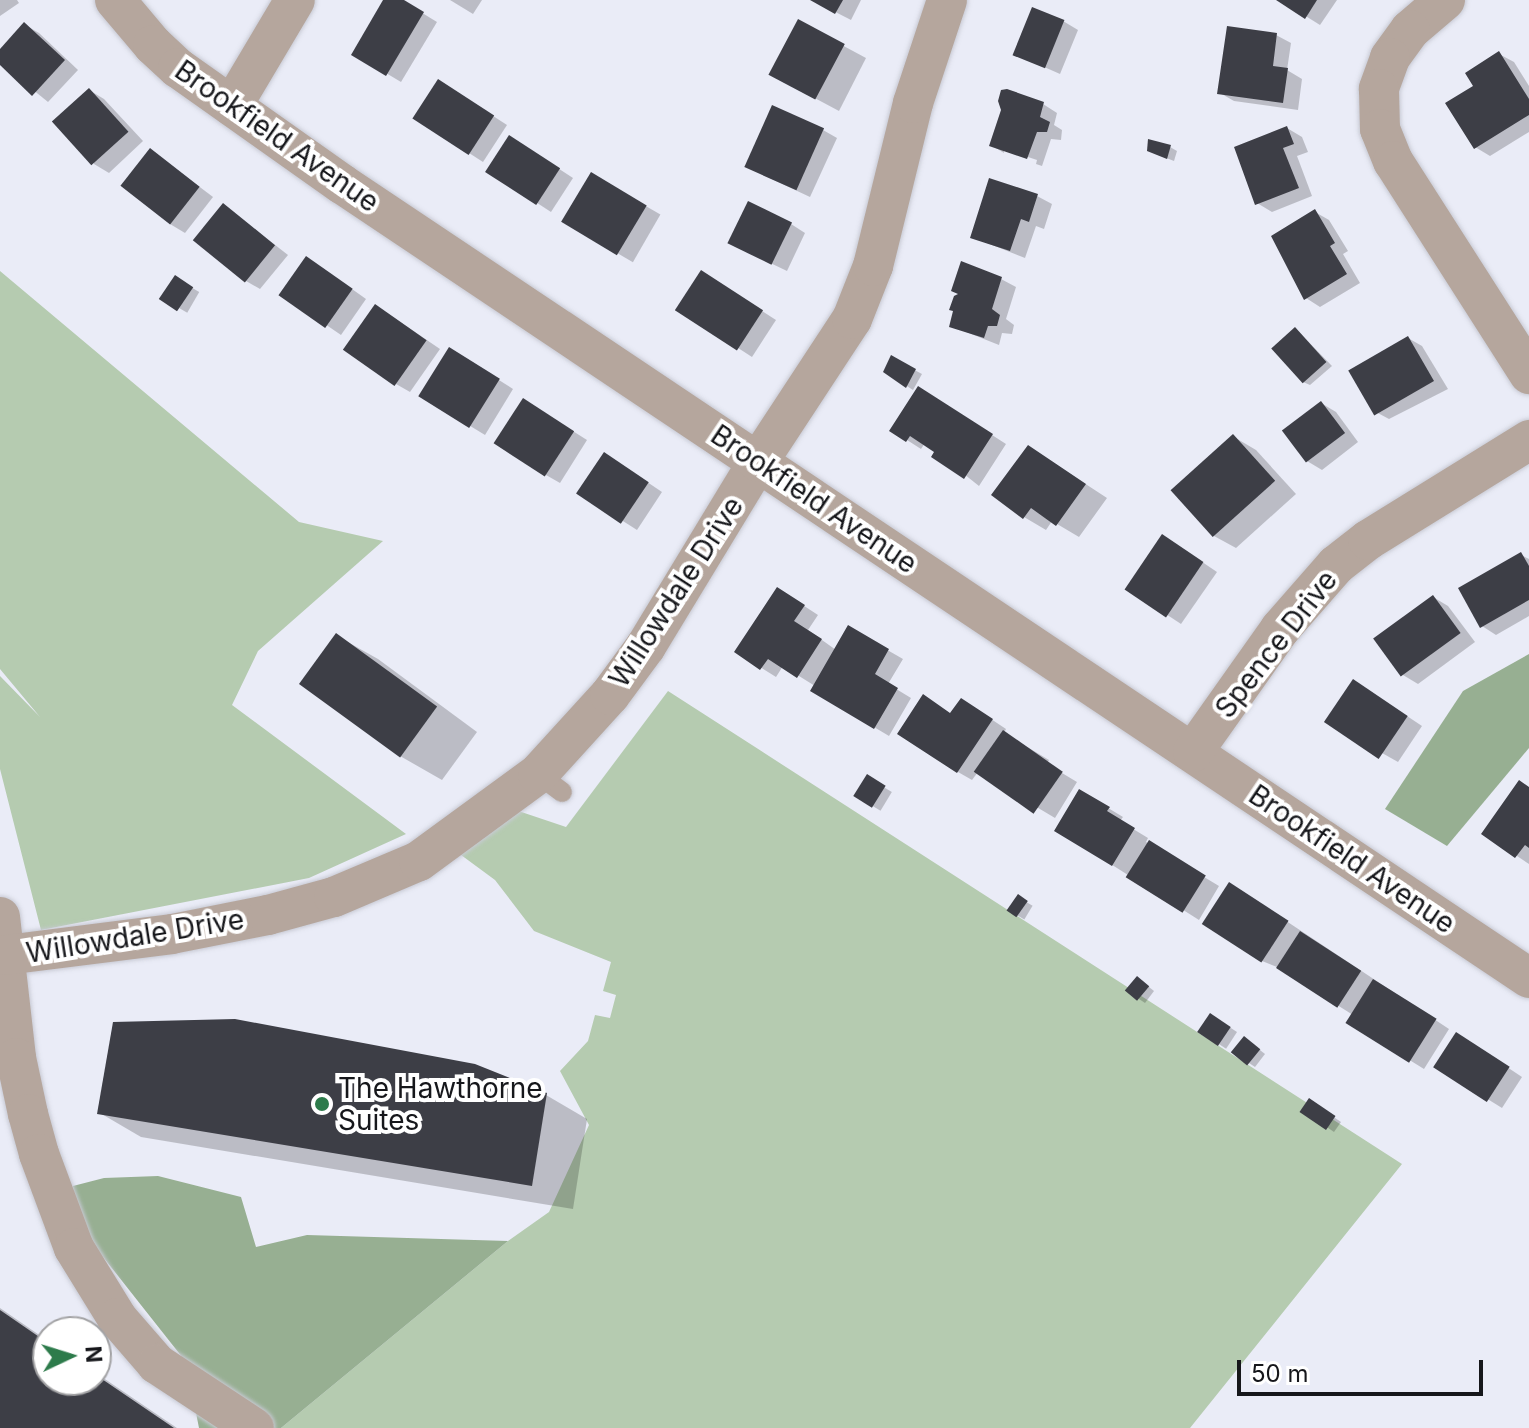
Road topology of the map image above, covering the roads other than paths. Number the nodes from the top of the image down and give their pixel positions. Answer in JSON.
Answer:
{"nodes":[{"id":1,"x":115,"y":0,"type":"edge"},
{"id":2,"x":295,"y":0,"type":"edge"},
{"id":3,"x":947,"y":0,"type":"edge"},
{"id":4,"x":1445,"y":0,"type":"edge"},
{"id":5,"x":232,"y":106,"type":"junction"},
{"id":6,"x":1529,"y":374,"type":"edge"},
{"id":7,"x":1529,"y":440,"type":"edge"},
{"id":8,"x":758,"y":462,"type":"junction"},
{"id":9,"x":1193,"y":752,"type":"junction"},
{"id":10,"x":0,"y":917,"type":"edge"},
{"id":11,"x":6,"y":955,"type":"junction"},
{"id":12,"x":1529,"y":978,"type":"edge"},
{"id":13,"x":254,"y":1428,"type":"edge"}],
"edges":[{"from":1,"to":5,"type":"street","name":"Brookfield Avenue"},
{"from":2,"to":5,"type":"street"},
{"from":3,"to":8,"type":"street","name":"Willowdale Drive"},
{"from":4,"to":6,"type":"street"},
{"from":5,"to":8,"type":"street","name":"Brookfield Avenue"},
{"from":7,"to":9,"type":"street","name":"Spence Drive"},
{"from":8,"to":9,"type":"street","name":"Brookfield Avenue"},
{"from":8,"to":11,"type":"street","name":"Willowdale Drive"},
{"from":9,"to":12,"type":"street","name":"Brookfield Avenue"},
{"from":10,"to":11,"type":"street"},
{"from":11,"to":13,"type":"street"}]}
